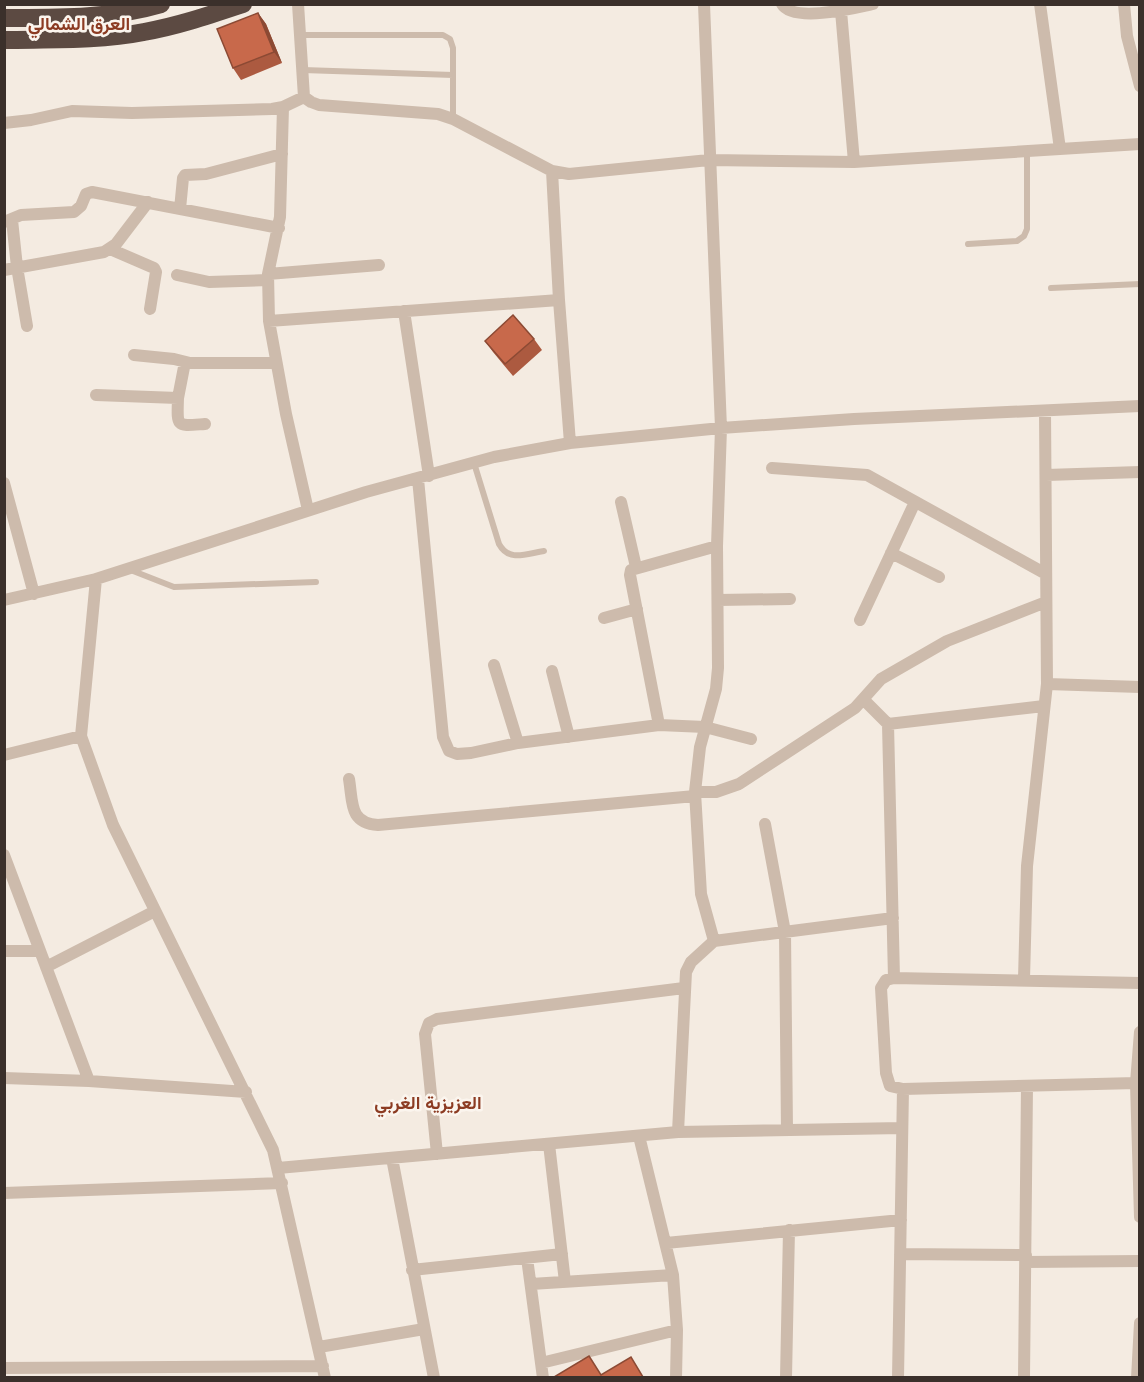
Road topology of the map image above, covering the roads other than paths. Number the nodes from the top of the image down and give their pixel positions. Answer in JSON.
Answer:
{"nodes":[{"id":1,"x":162,"y":4,"type":"edge"},
{"id":2,"x":243,"y":4,"type":"edge"},
{"id":3,"x":298,"y":4,"type":"edge"},
{"id":4,"x":704,"y":4,"type":"edge"},
{"id":5,"x":783,"y":4,"type":"edge"},
{"id":6,"x":873,"y":4,"type":"edge"},
{"id":7,"x":1040,"y":4,"type":"edge"},
{"id":8,"x":1124,"y":4,"type":"edge"},
{"id":9,"x":96,"y":10,"type":"edge"},
{"id":10,"x":841,"y":11,"type":"junction"},
{"id":11,"x":4,"y":18,"type":"edge"},
{"id":12,"x":300,"y":35,"type":"junction"},
{"id":13,"x":4,"y":40,"type":"edge"},
{"id":14,"x":302,"y":69,"type":"junction"},
{"id":15,"x":453,"y":75,"type":"junction"},
{"id":16,"x":1140,"y":86,"type":"edge"},
{"id":17,"x":304,"y":97,"type":"junction"},
{"id":18,"x":284,"y":107,"type":"junction"},
{"id":19,"x":453,"y":119,"type":"junction"},
{"id":20,"x":4,"y":123,"type":"edge"},
{"id":21,"x":1140,"y":144,"type":"edge"},
{"id":22,"x":1060,"y":149,"type":"junction"},
{"id":23,"x":1027,"y":152,"type":"junction"},
{"id":24,"x":282,"y":154,"type":"junction"},
{"id":25,"x":709,"y":160,"type":"junction"},
{"id":26,"x":854,"y":162,"type":"junction"},
{"id":27,"x":552,"y":171,"type":"junction"},
{"id":28,"x":148,"y":202,"type":"junction"},
{"id":29,"x":180,"y":209,"type":"junction"},
{"id":30,"x":8,"y":221,"type":"edge"},
{"id":31,"x":279,"y":228,"type":"junction"},
{"id":32,"x":968,"y":244,"type":"dead end"},
{"id":33,"x":110,"y":249,"type":"junction"},
{"id":34,"x":379,"y":265,"type":"dead end"},
{"id":35,"x":11,"y":269,"type":"edge"},
{"id":36,"x":177,"y":275,"type":"dead end"},
{"id":37,"x":268,"y":277,"type":"junction"},
{"id":38,"x":1140,"y":284,"type":"edge"},
{"id":39,"x":1051,"y":288,"type":"dead end"},
{"id":40,"x":559,"y":300,"type":"junction"},
{"id":41,"x":150,"y":309,"type":"dead end"},
{"id":42,"x":404,"y":311,"type":"junction"},
{"id":43,"x":268,"y":321,"type":"junction"},
{"id":44,"x":27,"y":326,"type":"dead end"},
{"id":45,"x":134,"y":355,"type":"dead end"},
{"id":46,"x":185,"y":362,"type":"junction"},
{"id":47,"x":276,"y":363,"type":"junction"},
{"id":48,"x":96,"y":395,"type":"dead end"},
{"id":49,"x":178,"y":398,"type":"junction"},
{"id":50,"x":1140,"y":406,"type":"edge"},
{"id":51,"x":1045,"y":411,"type":"junction"},
{"id":52,"x":205,"y":424,"type":"dead end"},
{"id":53,"x":721,"y":428,"type":"junction"},
{"id":54,"x":570,"y":442,"type":"junction"},
{"id":55,"x":474,"y":463,"type":"junction"},
{"id":56,"x":772,"y":468,"type":"dead end"},
{"id":57,"x":1140,"y":472,"type":"edge"},
{"id":58,"x":1046,"y":475,"type":"junction"},
{"id":59,"x":424,"y":477,"type":"junction"},
{"id":60,"x":4,"y":483,"type":"edge"},
{"id":61,"x":7,"y":502,"type":"edge"},
{"id":62,"x":621,"y":502,"type":"dead end"},
{"id":63,"x":915,"y":502,"type":"junction"},
{"id":64,"x":308,"y":510,"type":"junction"},
{"id":65,"x":717,"y":546,"type":"junction"},
{"id":66,"x":544,"y":551,"type":"dead end"},
{"id":67,"x":891,"y":553,"type":"junction"},
{"id":68,"x":636,"y":567,"type":"junction"},
{"id":69,"x":128,"y":569,"type":"junction"},
{"id":70,"x":1046,"y":574,"type":"junction"},
{"id":71,"x":939,"y":577,"type":"dead end"},
{"id":72,"x":96,"y":579,"type":"junction"},
{"id":73,"x":316,"y":582,"type":"dead end"},
{"id":74,"x":34,"y":594,"type":"junction"},
{"id":75,"x":790,"y":599,"type":"dead end"},
{"id":76,"x":4,"y":600,"type":"edge"},
{"id":77,"x":718,"y":600,"type":"junction"},
{"id":78,"x":1046,"y":602,"type":"junction"},
{"id":79,"x":637,"y":609,"type":"junction"},
{"id":80,"x":604,"y":618,"type":"dead end"},
{"id":81,"x":860,"y":620,"type":"dead end"},
{"id":82,"x":494,"y":664,"type":"dead end"},
{"id":83,"x":552,"y":671,"type":"dead end"},
{"id":84,"x":1047,"y":684,"type":"junction"},
{"id":85,"x":1140,"y":687,"type":"edge"},
{"id":86,"x":864,"y":700,"type":"junction"},
{"id":87,"x":1044,"y":706,"type":"junction"},
{"id":88,"x":888,"y":724,"type":"junction"},
{"id":89,"x":658,"y":726,"type":"junction"},
{"id":90,"x":705,"y":727,"type":"junction"},
{"id":91,"x":81,"y":736,"type":"junction"},
{"id":92,"x":569,"y":737,"type":"junction"},
{"id":93,"x":751,"y":739,"type":"dead end"},
{"id":94,"x":518,"y":743,"type":"junction"},
{"id":95,"x":4,"y":755,"type":"edge"},
{"id":96,"x":348,"y":779,"type":"dead end"},
{"id":97,"x":695,"y":794,"type":"junction"},
{"id":98,"x":765,"y":824,"type":"dead end"},
{"id":99,"x":4,"y":855,"type":"edge"},
{"id":100,"x":155,"y":911,"type":"junction"},
{"id":101,"x":893,"y":918,"type":"junction"},
{"id":102,"x":785,"y":932,"type":"junction"},
{"id":103,"x":714,"y":941,"type":"junction"},
{"id":104,"x":4,"y":951,"type":"edge"},
{"id":105,"x":40,"y":951,"type":"junction"},
{"id":106,"x":46,"y":967,"type":"junction"},
{"id":107,"x":894,"y":978,"type":"junction"},
{"id":108,"x":1024,"y":979,"type":"junction"},
{"id":109,"x":1140,"y":983,"type":"edge"},
{"id":110,"x":684,"y":988,"type":"junction"},
{"id":111,"x":1140,"y":1032,"type":"edge"},
{"id":112,"x":4,"y":1078,"type":"edge"},
{"id":113,"x":89,"y":1081,"type":"junction"},
{"id":114,"x":1136,"y":1083,"type":"junction"},
{"id":115,"x":1027,"y":1086,"type":"junction"},
{"id":116,"x":903,"y":1089,"type":"junction"},
{"id":117,"x":246,"y":1092,"type":"junction"},
{"id":118,"x":1138,"y":1098,"type":"edge"},
{"id":119,"x":902,"y":1128,"type":"junction"},
{"id":120,"x":787,"y":1130,"type":"junction"},
{"id":121,"x":678,"y":1132,"type":"junction"},
{"id":122,"x":639,"y":1136,"type":"junction"},
{"id":123,"x":549,"y":1144,"type":"junction"},
{"id":124,"x":437,"y":1154,"type":"junction"},
{"id":125,"x":392,"y":1158,"type":"junction"},
{"id":126,"x":278,"y":1168,"type":"junction"},
{"id":127,"x":282,"y":1183,"type":"junction"},
{"id":128,"x":4,"y":1193,"type":"edge"},
{"id":129,"x":1140,"y":1217,"type":"edge"},
{"id":130,"x":901,"y":1220,"type":"junction"},
{"id":131,"x":789,"y":1230,"type":"junction"},
{"id":132,"x":666,"y":1243,"type":"junction"},
{"id":133,"x":562,"y":1254,"type":"junction"},
{"id":134,"x":900,"y":1254,"type":"junction"},
{"id":135,"x":527,"y":1258,"type":"junction"},
{"id":136,"x":1026,"y":1258,"type":"junction"},
{"id":137,"x":1140,"y":1261,"type":"edge"},
{"id":138,"x":412,"y":1270,"type":"junction"},
{"id":139,"x":673,"y":1275,"type":"junction"},
{"id":140,"x":565,"y":1282,"type":"junction"},
{"id":141,"x":531,"y":1284,"type":"junction"},
{"id":142,"x":1140,"y":1323,"type":"edge"},
{"id":143,"x":424,"y":1329,"type":"junction"},
{"id":144,"x":677,"y":1330,"type":"junction"},
{"id":145,"x":318,"y":1347,"type":"junction"},
{"id":146,"x":541,"y":1363,"type":"junction"},
{"id":147,"x":4,"y":1368,"type":"edge"},
{"id":148,"x":324,"y":1372,"type":"edge"},
{"id":149,"x":434,"y":1377,"type":"edge"},
{"id":150,"x":543,"y":1377,"type":"edge"},
{"id":151,"x":676,"y":1377,"type":"edge"},
{"id":152,"x":786,"y":1377,"type":"edge"},
{"id":153,"x":898,"y":1377,"type":"edge"},
{"id":154,"x":1024,"y":1377,"type":"edge"},
{"id":155,"x":1137,"y":1377,"type":"edge"}],
"edges":[{"from":1,"to":9,"type":"highway"},
{"from":2,"to":13,"type":"highway"},
{"from":3,"to":12,"type":"street"},
{"from":4,"to":25,"type":"street"},
{"from":5,"to":10,"type":"street"},
{"from":6,"to":10,"type":"street"},
{"from":7,"to":22,"type":"street"},
{"from":8,"to":16,"type":"street"},
{"from":9,"to":11,"type":"highway"},
{"from":10,"to":26,"type":"street"},
{"from":12,"to":14,"type":"street"},
{"from":12,"to":15,"type":"lane"},
{"from":14,"to":15,"type":"lane"},
{"from":14,"to":17,"type":"street"},
{"from":15,"to":19,"type":"lane"},
{"from":17,"to":18,"type":"street"},
{"from":17,"to":19,"type":"street"},
{"from":18,"to":20,"type":"street"},
{"from":18,"to":24,"type":"street"},
{"from":19,"to":27,"type":"street"},
{"from":21,"to":22,"type":"street"},
{"from":22,"to":23,"type":"street"},
{"from":23,"to":26,"type":"street"},
{"from":23,"to":32,"type":"lane"},
{"from":24,"to":29,"type":"street"},
{"from":24,"to":31,"type":"street"},
{"from":25,"to":26,"type":"street"},
{"from":25,"to":27,"type":"street"},
{"from":25,"to":53,"type":"street"},
{"from":27,"to":40,"type":"street"},
{"from":28,"to":29,"type":"street"},
{"from":28,"to":30,"type":"street"},
{"from":28,"to":33,"type":"street"},
{"from":29,"to":31,"type":"street"},
{"from":30,"to":35,"type":"street"},
{"from":31,"to":37,"type":"street"},
{"from":33,"to":35,"type":"street"},
{"from":33,"to":41,"type":"street"},
{"from":34,"to":37,"type":"street"},
{"from":35,"to":44,"type":"street"},
{"from":36,"to":37,"type":"street"},
{"from":37,"to":43,"type":"street"},
{"from":38,"to":39,"type":"lane"},
{"from":40,"to":42,"type":"street"},
{"from":40,"to":54,"type":"street"},
{"from":42,"to":43,"type":"street"},
{"from":42,"to":59,"type":"street"},
{"from":43,"to":47,"type":"street"},
{"from":45,"to":46,"type":"street"},
{"from":46,"to":47,"type":"street"},
{"from":46,"to":49,"type":"street"},
{"from":47,"to":64,"type":"street"},
{"from":48,"to":49,"type":"street"},
{"from":49,"to":52,"type":"street"},
{"from":50,"to":51,"type":"street"},
{"from":51,"to":53,"type":"street"},
{"from":51,"to":58,"type":"street"},
{"from":53,"to":54,"type":"street"},
{"from":53,"to":65,"type":"street"},
{"from":54,"to":55,"type":"street"},
{"from":55,"to":59,"type":"street"},
{"from":55,"to":66,"type":"lane"},
{"from":56,"to":63,"type":"street"},
{"from":57,"to":58,"type":"street"},
{"from":58,"to":70,"type":"street"},
{"from":59,"to":64,"type":"street"},
{"from":59,"to":94,"type":"street"},
{"from":60,"to":61,"type":"street"},
{"from":61,"to":74,"type":"street"},
{"from":62,"to":68,"type":"street"},
{"from":63,"to":67,"type":"street"},
{"from":63,"to":70,"type":"street"},
{"from":64,"to":69,"type":"street"},
{"from":65,"to":68,"type":"street"},
{"from":65,"to":77,"type":"street"},
{"from":67,"to":71,"type":"street"},
{"from":67,"to":81,"type":"street"},
{"from":68,"to":79,"type":"street"},
{"from":69,"to":72,"type":"street"},
{"from":69,"to":73,"type":"lane"},
{"from":70,"to":78,"type":"street"},
{"from":72,"to":74,"type":"street"},
{"from":72,"to":91,"type":"street"},
{"from":74,"to":76,"type":"street"},
{"from":75,"to":77,"type":"street"},
{"from":77,"to":90,"type":"street"},
{"from":78,"to":84,"type":"street"},
{"from":78,"to":86,"type":"street"},
{"from":79,"to":80,"type":"street"},
{"from":79,"to":89,"type":"street"},
{"from":82,"to":94,"type":"street"},
{"from":83,"to":92,"type":"street"},
{"from":84,"to":85,"type":"street"},
{"from":84,"to":87,"type":"street"},
{"from":86,"to":88,"type":"street"},
{"from":86,"to":97,"type":"street"},
{"from":87,"to":88,"type":"street"},
{"from":87,"to":108,"type":"street"},
{"from":88,"to":101,"type":"street"},
{"from":89,"to":90,"type":"street"},
{"from":89,"to":92,"type":"street"},
{"from":90,"to":93,"type":"street"},
{"from":90,"to":97,"type":"street"},
{"from":91,"to":95,"type":"street"},
{"from":91,"to":100,"type":"street"},
{"from":92,"to":94,"type":"street"},
{"from":96,"to":97,"type":"street"},
{"from":97,"to":103,"type":"street"},
{"from":98,"to":102,"type":"street"},
{"from":99,"to":105,"type":"street"},
{"from":100,"to":106,"type":"street"},
{"from":100,"to":117,"type":"street"},
{"from":101,"to":102,"type":"street"},
{"from":101,"to":107,"type":"street"},
{"from":102,"to":103,"type":"street"},
{"from":102,"to":120,"type":"street"},
{"from":103,"to":110,"type":"street"},
{"from":104,"to":105,"type":"street"},
{"from":105,"to":106,"type":"street"},
{"from":106,"to":113,"type":"street"},
{"from":107,"to":108,"type":"street"},
{"from":107,"to":116,"type":"street"},
{"from":108,"to":109,"type":"street"},
{"from":110,"to":121,"type":"street"},
{"from":110,"to":124,"type":"street"},
{"from":111,"to":114,"type":"street"},
{"from":112,"to":113,"type":"street"},
{"from":113,"to":117,"type":"street"},
{"from":114,"to":115,"type":"street"},
{"from":114,"to":118,"type":"street"},
{"from":115,"to":116,"type":"street"},
{"from":115,"to":136,"type":"street"},
{"from":116,"to":119,"type":"street"},
{"from":117,"to":126,"type":"street"},
{"from":118,"to":129,"type":"street"},
{"from":119,"to":120,"type":"street"},
{"from":119,"to":130,"type":"street"},
{"from":120,"to":121,"type":"street"},
{"from":121,"to":122,"type":"street"},
{"from":122,"to":123,"type":"street"},
{"from":122,"to":132,"type":"street"},
{"from":123,"to":124,"type":"street"},
{"from":123,"to":133,"type":"street"},
{"from":124,"to":125,"type":"street"},
{"from":125,"to":126,"type":"street"},
{"from":125,"to":138,"type":"street"},
{"from":126,"to":127,"type":"street"},
{"from":127,"to":128,"type":"street"},
{"from":127,"to":145,"type":"street"},
{"from":130,"to":131,"type":"street"},
{"from":130,"to":134,"type":"street"},
{"from":131,"to":132,"type":"street"},
{"from":131,"to":152,"type":"street"},
{"from":132,"to":139,"type":"street"},
{"from":133,"to":135,"type":"street"},
{"from":133,"to":140,"type":"street"},
{"from":134,"to":136,"type":"street"},
{"from":134,"to":153,"type":"street"},
{"from":135,"to":138,"type":"street"},
{"from":135,"to":141,"type":"street"},
{"from":136,"to":137,"type":"street"},
{"from":136,"to":154,"type":"street"},
{"from":138,"to":143,"type":"street"},
{"from":139,"to":140,"type":"street"},
{"from":139,"to":144,"type":"street"},
{"from":140,"to":141,"type":"street"},
{"from":141,"to":146,"type":"street"},
{"from":142,"to":155,"type":"street"},
{"from":143,"to":145,"type":"street"},
{"from":143,"to":149,"type":"street"},
{"from":144,"to":146,"type":"street"},
{"from":144,"to":151,"type":"street"},
{"from":145,"to":148,"type":"street"},
{"from":146,"to":150,"type":"street"},
{"from":147,"to":148,"type":"street"}]}
